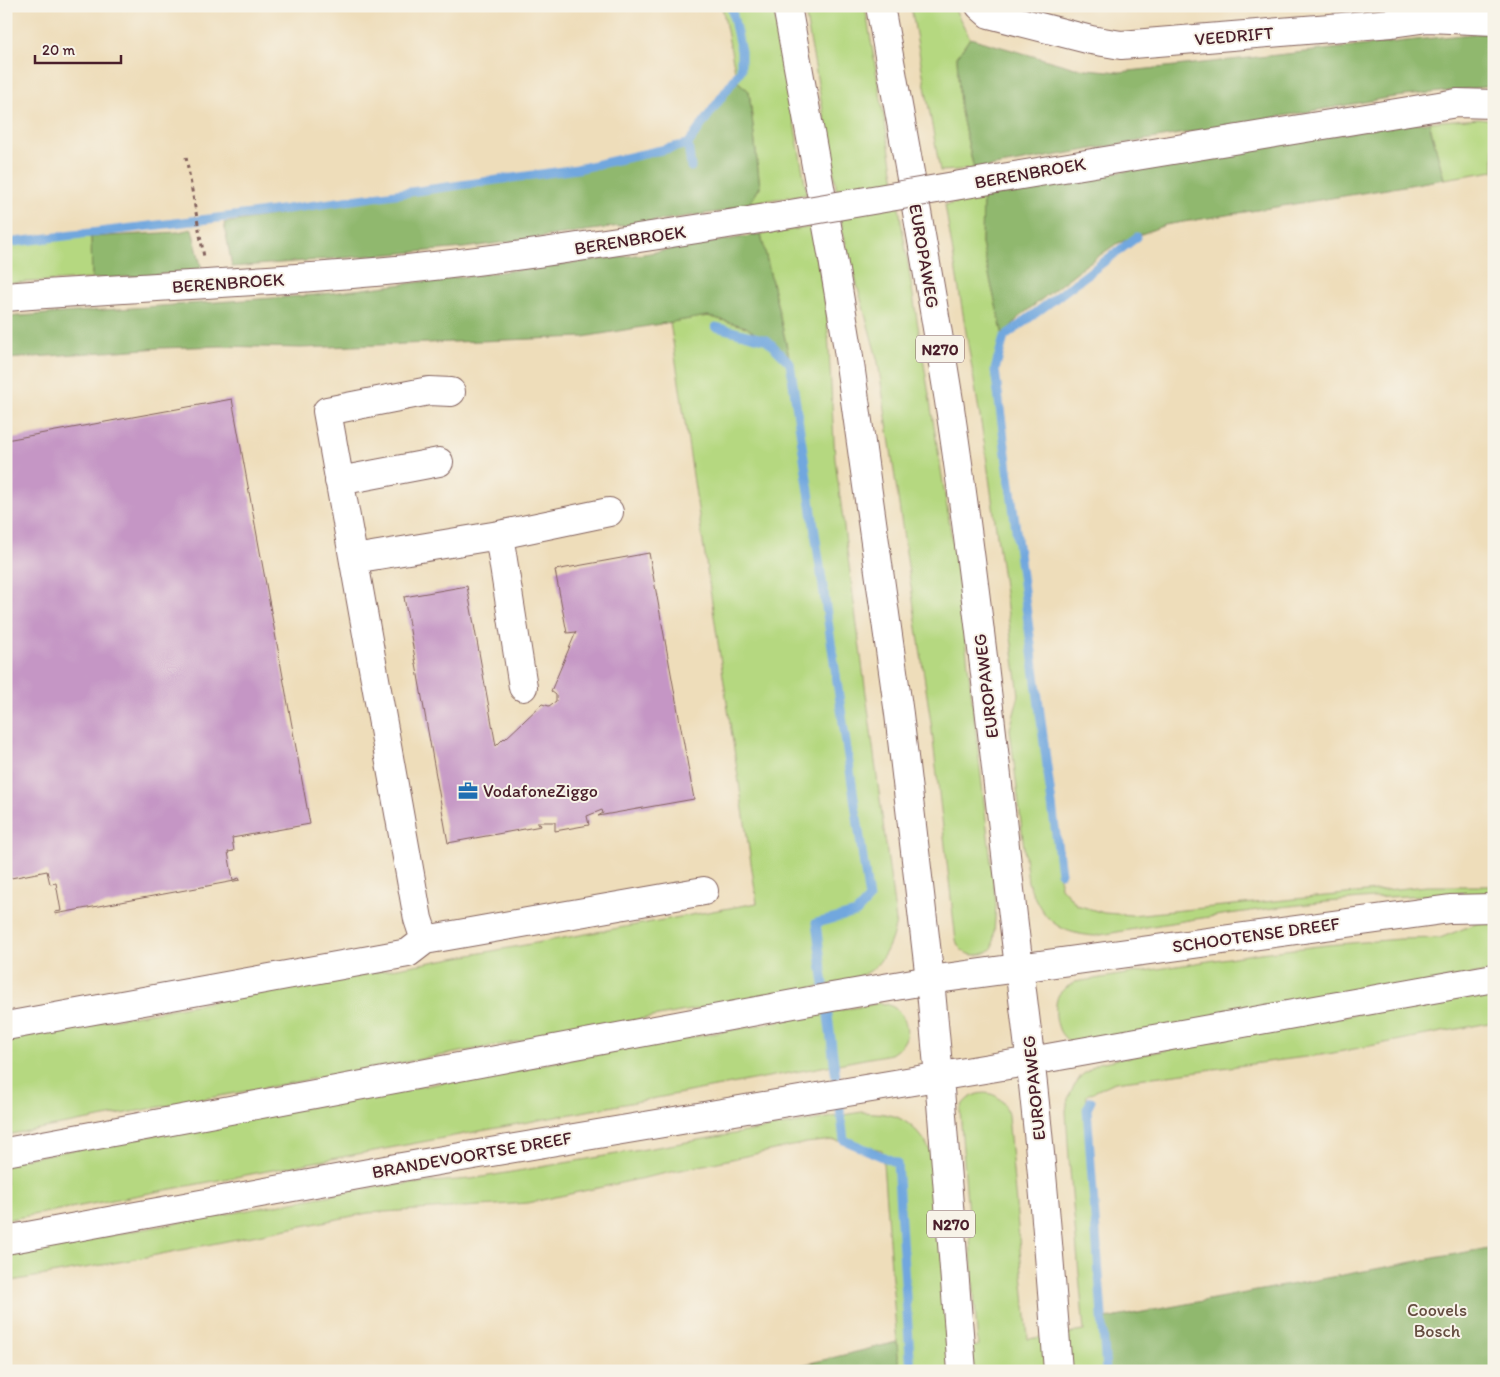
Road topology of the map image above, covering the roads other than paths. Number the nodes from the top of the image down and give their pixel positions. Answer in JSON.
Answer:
{"nodes":[{"id":1,"x":787,"y":6,"type":"edge"},
{"id":2,"x":880,"y":6,"type":"edge"},
{"id":3,"x":980,"y":6,"type":"edge"},
{"id":4,"x":1438,"y":12,"type":"edge"},
{"id":5,"x":1494,"y":21,"type":"edge"},
{"id":6,"x":1494,"y":104,"type":"edge"},
{"id":7,"x":6,"y":297,"type":"edge"},
{"id":8,"x":451,"y":392,"type":"dead end"},
{"id":9,"x":438,"y":462,"type":"dead end"},
{"id":10,"x":339,"y":481,"type":"junction"},
{"id":11,"x":609,"y":512,"type":"dead end"},
{"id":12,"x":499,"y":535,"type":"junction"},
{"id":13,"x":354,"y":559,"type":"junction"},
{"id":14,"x":524,"y":687,"type":"dead end"},
{"id":15,"x":704,"y":891,"type":"dead end"},
{"id":16,"x":1494,"y":908,"type":"edge"},
{"id":17,"x":416,"y":946,"type":"junction"},
{"id":18,"x":1019,"y":968,"type":"junction"},
{"id":19,"x":1494,"y":978,"type":"edge"},
{"id":20,"x":930,"y":980,"type":"junction"},
{"id":21,"x":6,"y":1026,"type":"edge"},
{"id":22,"x":1032,"y":1061,"type":"junction"},
{"id":23,"x":939,"y":1077,"type":"junction"},
{"id":24,"x":6,"y":1152,"type":"edge"},
{"id":25,"x":6,"y":1240,"type":"edge"},
{"id":26,"x":962,"y":1371,"type":"edge"},
{"id":27,"x":1058,"y":1371,"type":"edge"}],
"edges":[{"from":1,"to":20,"type":"main road","number":"N270"},
{"from":2,"to":18,"type":"main road","name":"EUROPAWEG","number":"N270"},
{"from":3,"to":4,"type":"main road","name":"VEEDRIFT"},
{"from":4,"to":5,"type":"main road","name":"VEEDRIFT"},
{"from":6,"to":7,"type":"main road","name":"BERENBROEK","bridge":true},
{"from":8,"to":10,"type":"main road"},
{"from":9,"to":10,"type":"main road"},
{"from":10,"to":13,"type":"main road"},
{"from":11,"to":12,"type":"main road"},
{"from":12,"to":13,"type":"main road"},
{"from":12,"to":14,"type":"main road"},
{"from":13,"to":17,"type":"main road"},
{"from":15,"to":17,"type":"main road"},
{"from":16,"to":18,"type":"main road","name":"SCHOOTENSE DREEF"},
{"from":17,"to":21,"type":"main road"},
{"from":18,"to":20,"type":"main road","name":"SCHOOTENSE DREEF"},
{"from":18,"to":22,"type":"main road","name":"EUROPAWEG","number":"N270"},
{"from":19,"to":22,"type":"main road"},
{"from":20,"to":23,"type":"main road","number":"N270"},
{"from":20,"to":24,"type":"main road"},
{"from":22,"to":23,"type":"main road","name":"BRANDEVOORTSE DREEF"},
{"from":22,"to":27,"type":"main road","name":"EUROPAWEG","number":"N270"},
{"from":23,"to":25,"type":"main road","name":"BRANDEVOORTSE DREEF"},
{"from":23,"to":26,"type":"main road","number":"N270"}]}
